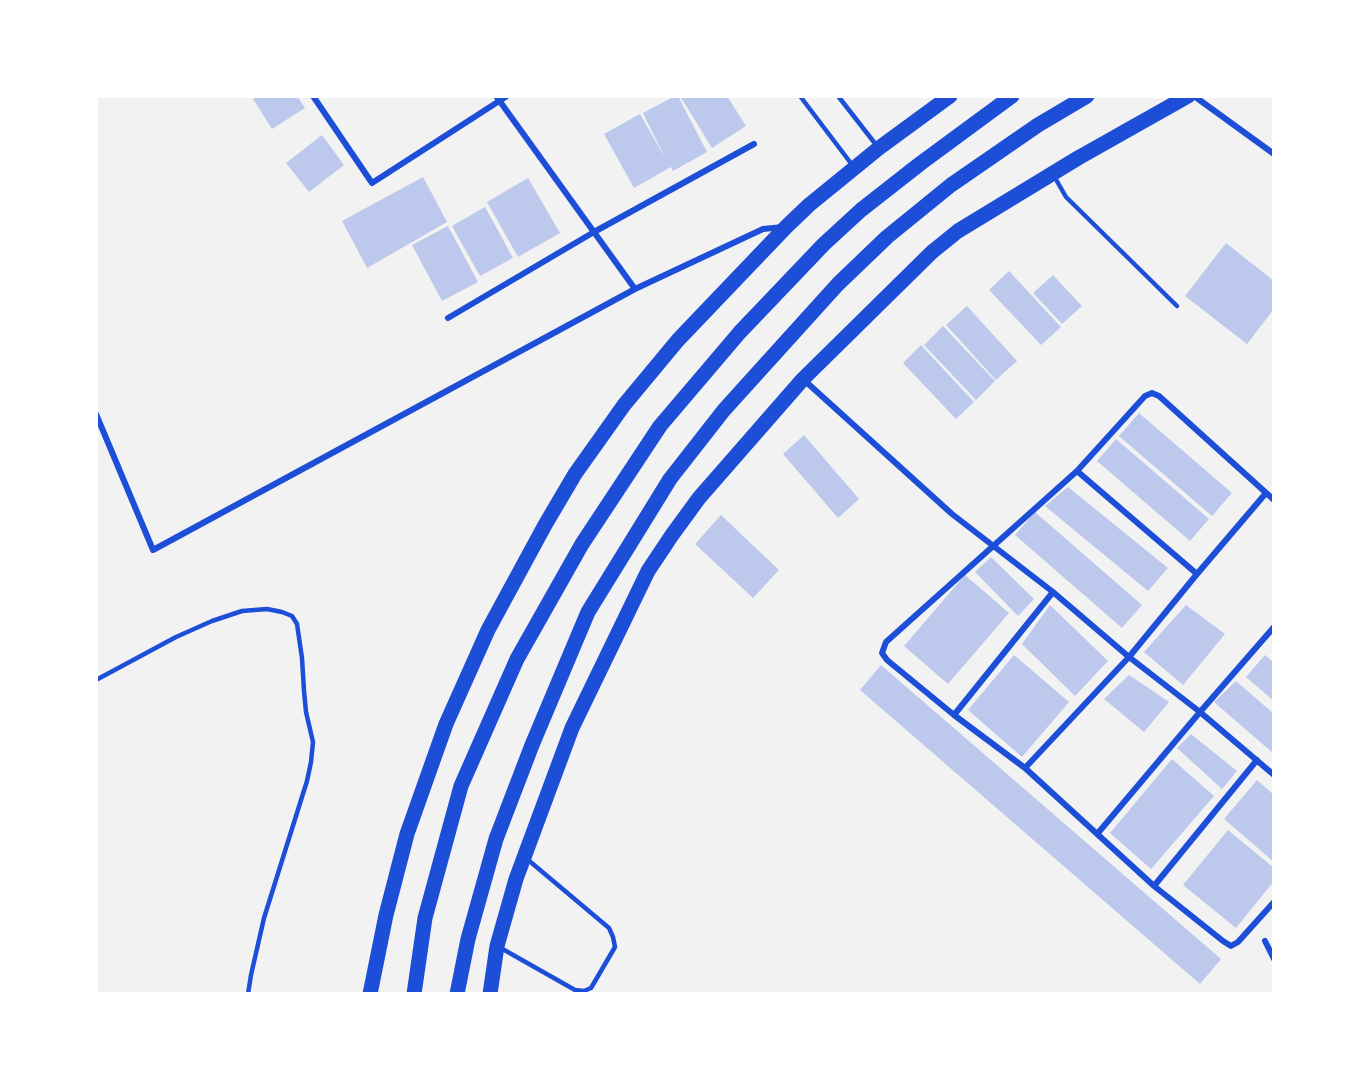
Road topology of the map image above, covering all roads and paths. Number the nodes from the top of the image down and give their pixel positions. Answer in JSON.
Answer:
{"nodes":[{"id":1,"x":313,"y":96,"type":"edge"},
{"id":2,"x":507,"y":96,"type":"edge"},
{"id":3,"x":800,"y":96,"type":"edge"},
{"id":4,"x":838,"y":96,"type":"edge"},
{"id":5,"x":950,"y":96,"type":"edge"},
{"id":6,"x":1012,"y":96,"type":"edge"},
{"id":7,"x":1087,"y":96,"type":"edge"},
{"id":8,"x":1188,"y":96,"type":"edge"},
{"id":9,"x":1194,"y":96,"type":"edge"},
{"id":10,"x":498,"y":98,"type":"edge"},
{"id":11,"x":754,"y":144,"type":"dead end"},
{"id":12,"x":879,"y":148,"type":"junction"},
{"id":13,"x":1274,"y":154,"type":"edge"},
{"id":14,"x":855,"y":168,"type":"junction"},
{"id":15,"x":1053,"y":174,"type":"junction"},
{"id":16,"x":786,"y":227,"type":"junction"},
{"id":17,"x":594,"y":232,"type":"junction"},
{"id":18,"x":635,"y":289,"type":"junction"},
{"id":19,"x":1177,"y":306,"type":"dead end"},
{"id":20,"x":448,"y":318,"type":"dead end"},
{"id":21,"x":803,"y":380,"type":"junction"},
{"id":22,"x":96,"y":414,"type":"edge"},
{"id":23,"x":1077,"y":471,"type":"junction"},
{"id":24,"x":1266,"y":493,"type":"junction"},
{"id":25,"x":1274,"y":500,"type":"edge"},
{"id":26,"x":993,"y":546,"type":"junction"},
{"id":27,"x":1197,"y":574,"type":"junction"},
{"id":28,"x":1053,"y":592,"type":"junction"},
{"id":29,"x":1274,"y":627,"type":"edge"},
{"id":30,"x":1271,"y":637,"type":"edge"},
{"id":31,"x":1129,"y":657,"type":"junction"},
{"id":32,"x":96,"y":680,"type":"edge"},
{"id":33,"x":1200,"y":712,"type":"junction"},
{"id":34,"x":954,"y":715,"type":"junction"},
{"id":35,"x":1257,"y":760,"type":"junction"},
{"id":36,"x":1025,"y":768,"type":"junction"},
{"id":37,"x":1274,"y":775,"type":"edge"},
{"id":38,"x":1098,"y":833,"type":"junction"},
{"id":39,"x":525,"y":857,"type":"junction"},
{"id":40,"x":1154,"y":886,"type":"junction"},
{"id":41,"x":1274,"y":902,"type":"edge"},
{"id":42,"x":1265,"y":941,"type":"dead end"},
{"id":43,"x":497,"y":946,"type":"junction"},
{"id":44,"x":1274,"y":960,"type":"edge"},
{"id":45,"x":248,"y":994,"type":"edge"},
{"id":46,"x":370,"y":994,"type":"edge"},
{"id":47,"x":414,"y":994,"type":"edge"},
{"id":48,"x":457,"y":994,"type":"edge"},
{"id":49,"x":490,"y":994,"type":"edge"}],
"edges":[{"from":1,"to":10,"type":"street"},
{"from":2,"to":10,"type":"street"},
{"from":3,"to":14,"type":"lane"},
{"from":4,"to":12,"type":"lane"},
{"from":5,"to":12,"type":"main road"},
{"from":6,"to":47,"type":"main road"},
{"from":7,"to":48,"type":"main road"},
{"from":8,"to":15,"type":"main road"},
{"from":9,"to":13,"type":"street"},
{"from":10,"to":17,"type":"street"},
{"from":11,"to":17,"type":"street"},
{"from":12,"to":14,"type":"main road"},
{"from":14,"to":16,"type":"main road"},
{"from":15,"to":19,"type":"lane"},
{"from":15,"to":21,"type":"main road"},
{"from":16,"to":18,"type":"street"},
{"from":16,"to":46,"type":"main road"},
{"from":17,"to":18,"type":"street"},
{"from":17,"to":20,"type":"street"},
{"from":18,"to":22,"type":"street"},
{"from":21,"to":26,"type":"street"},
{"from":21,"to":39,"type":"main road"},
{"from":23,"to":24,"type":"street"},
{"from":23,"to":26,"type":"street"},
{"from":23,"to":27,"type":"street"},
{"from":24,"to":25,"type":"street"},
{"from":24,"to":27,"type":"street"},
{"from":26,"to":28,"type":"street"},
{"from":26,"to":34,"type":"street"},
{"from":27,"to":31,"type":"street"},
{"from":28,"to":31,"type":"street"},
{"from":28,"to":34,"type":"street"},
{"from":29,"to":30,"type":"street"},
{"from":30,"to":33,"type":"street"},
{"from":31,"to":33,"type":"street"},
{"from":31,"to":36,"type":"street"},
{"from":32,"to":45,"type":"lane"},
{"from":33,"to":35,"type":"street"},
{"from":33,"to":38,"type":"street"},
{"from":34,"to":36,"type":"street"},
{"from":35,"to":37,"type":"street"},
{"from":35,"to":40,"type":"street"},
{"from":36,"to":38,"type":"street"},
{"from":38,"to":40,"type":"street"},
{"from":39,"to":43,"type":"main road"},
{"from":39,"to":43,"type":"lane"},
{"from":40,"to":41,"type":"street"},
{"from":42,"to":44,"type":"street"},
{"from":43,"to":49,"type":"main road"}]}
